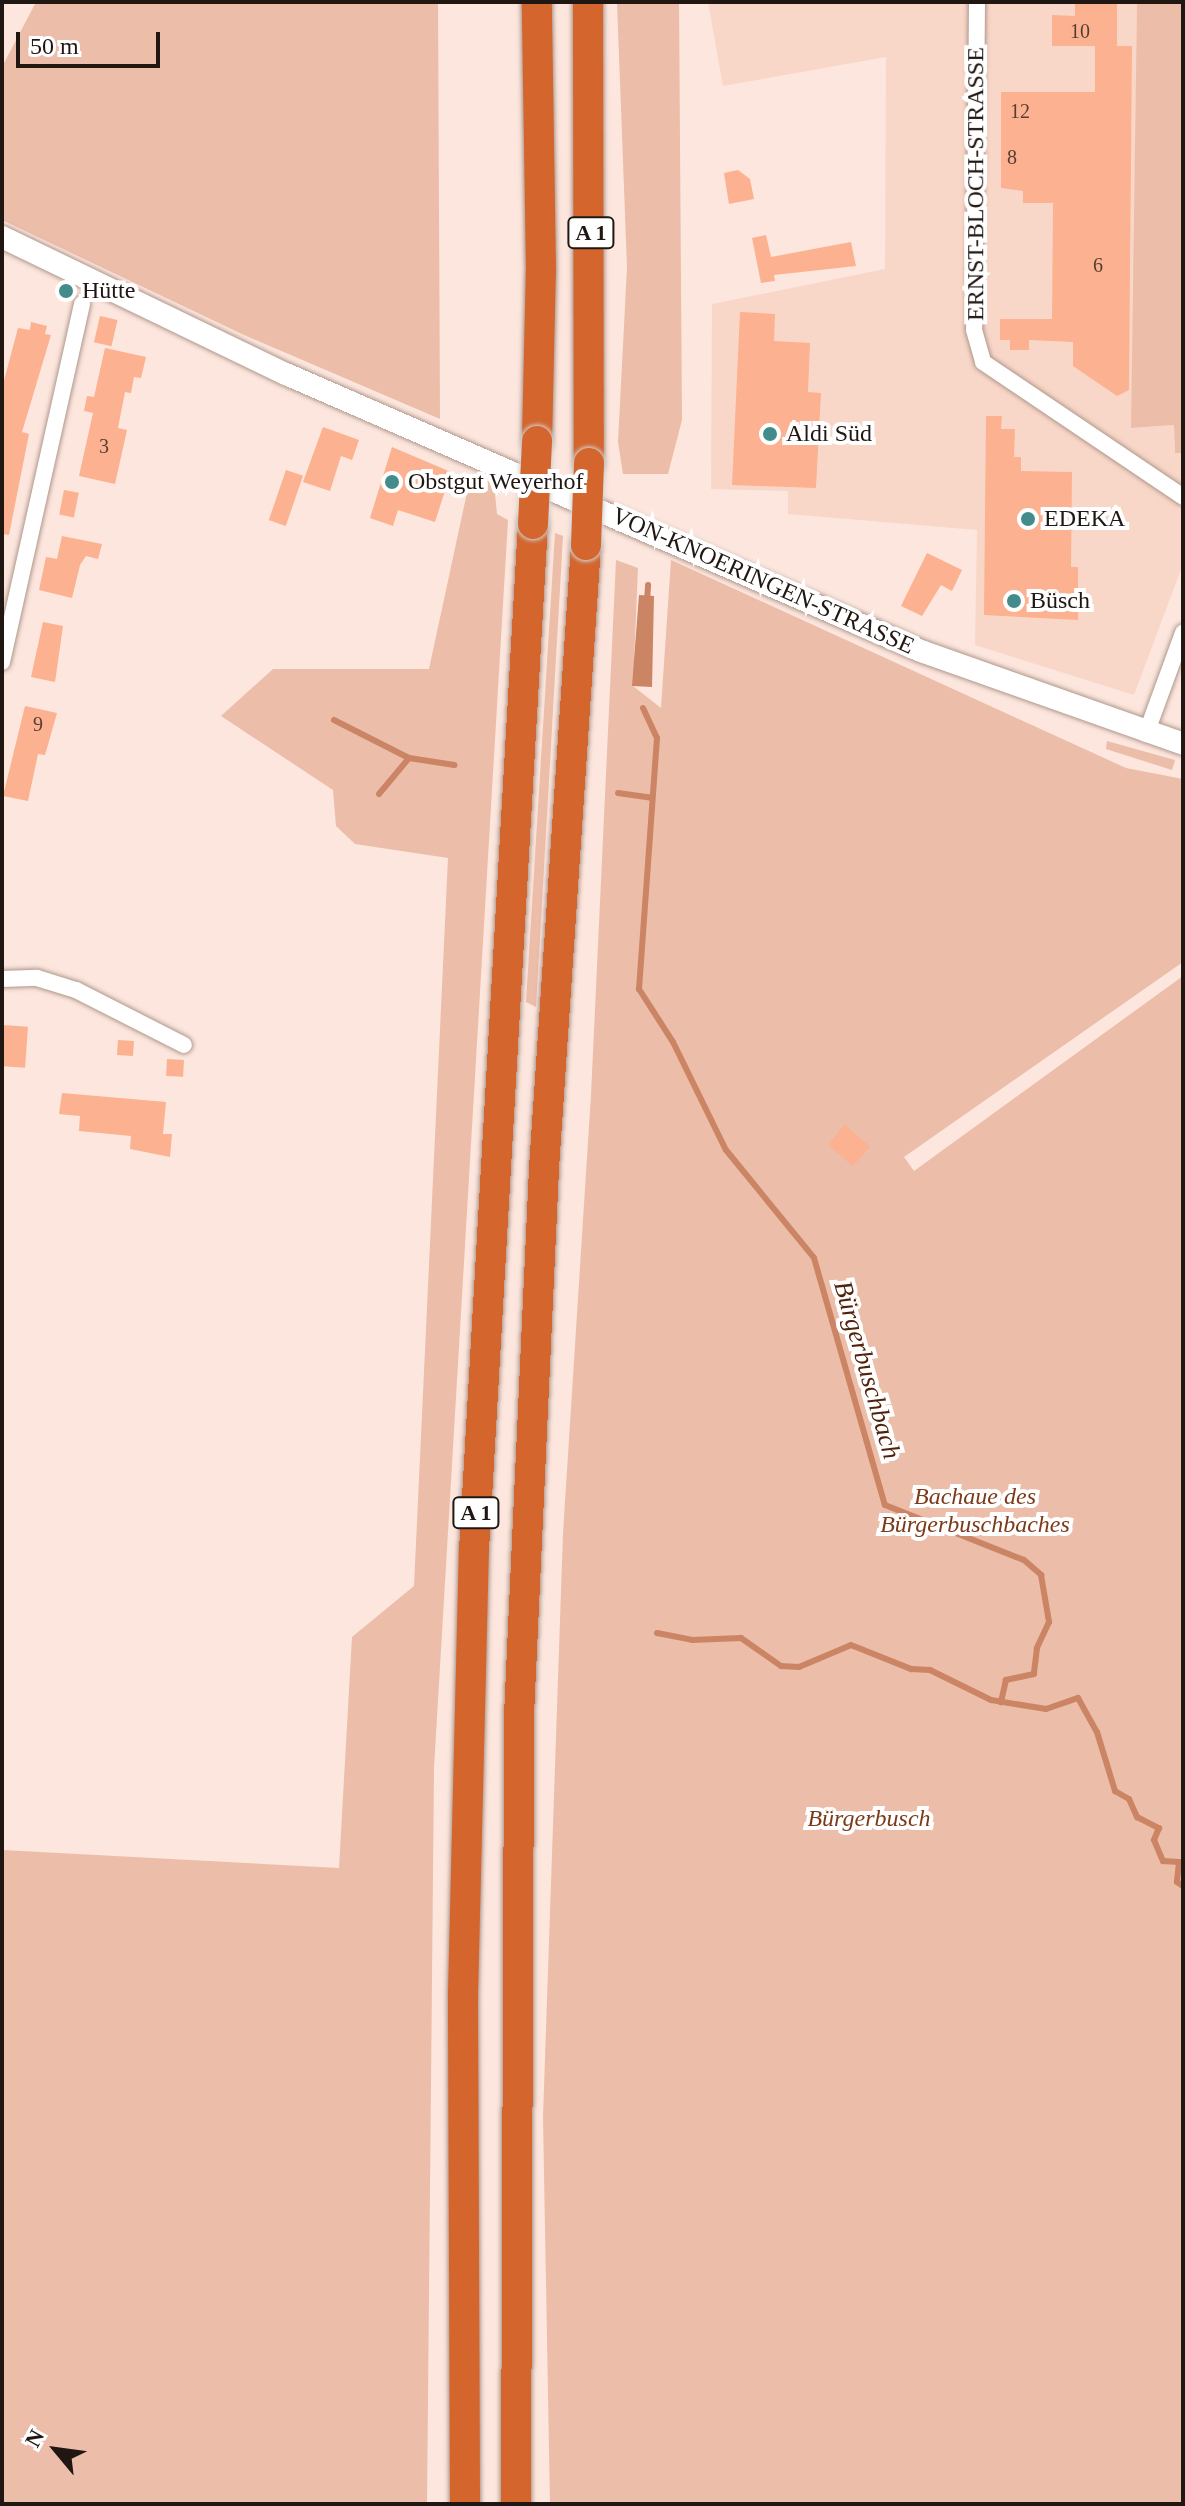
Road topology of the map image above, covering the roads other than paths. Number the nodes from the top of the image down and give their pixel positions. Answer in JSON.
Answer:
{"nodes":[{"id":1,"x":537,"y":2,"type":"edge"},
{"id":2,"x":588,"y":2,"type":"edge"},
{"id":3,"x":977,"y":2,"type":"edge"},
{"id":4,"x":2,"y":237,"type":"edge"},
{"id":5,"x":82,"y":304,"type":"dead end"},
{"id":6,"x":1183,"y":497,"type":"edge"},
{"id":7,"x":1183,"y":633,"type":"edge"},
{"id":8,"x":2,"y":662,"type":"edge"},
{"id":9,"x":1146,"y":734,"type":"junction"},
{"id":10,"x":1183,"y":744,"type":"edge"},
{"id":11,"x":2,"y":979,"type":"edge"},
{"id":12,"x":184,"y":1045,"type":"dead end"},
{"id":13,"x":465,"y":2504,"type":"edge"},
{"id":14,"x":516,"y":2504,"type":"edge"}],
"edges":[{"from":1,"to":13,"type":"highway","number":"A 1","bridge":true},
{"from":2,"to":14,"type":"highway","number":"A 1","bridge":true},
{"from":3,"to":6,"type":"street","name":"ERNST-BLOCH-STRASSE"},
{"from":4,"to":9,"type":"main road","name":"VON-KNOERINGEN-STRASSE"},
{"from":5,"to":8,"type":"street"},
{"from":7,"to":9,"type":"street"},
{"from":9,"to":10,"type":"main road","name":"VON-KNOERINGEN-STRASSE"},
{"from":11,"to":12,"type":"street"}]}
